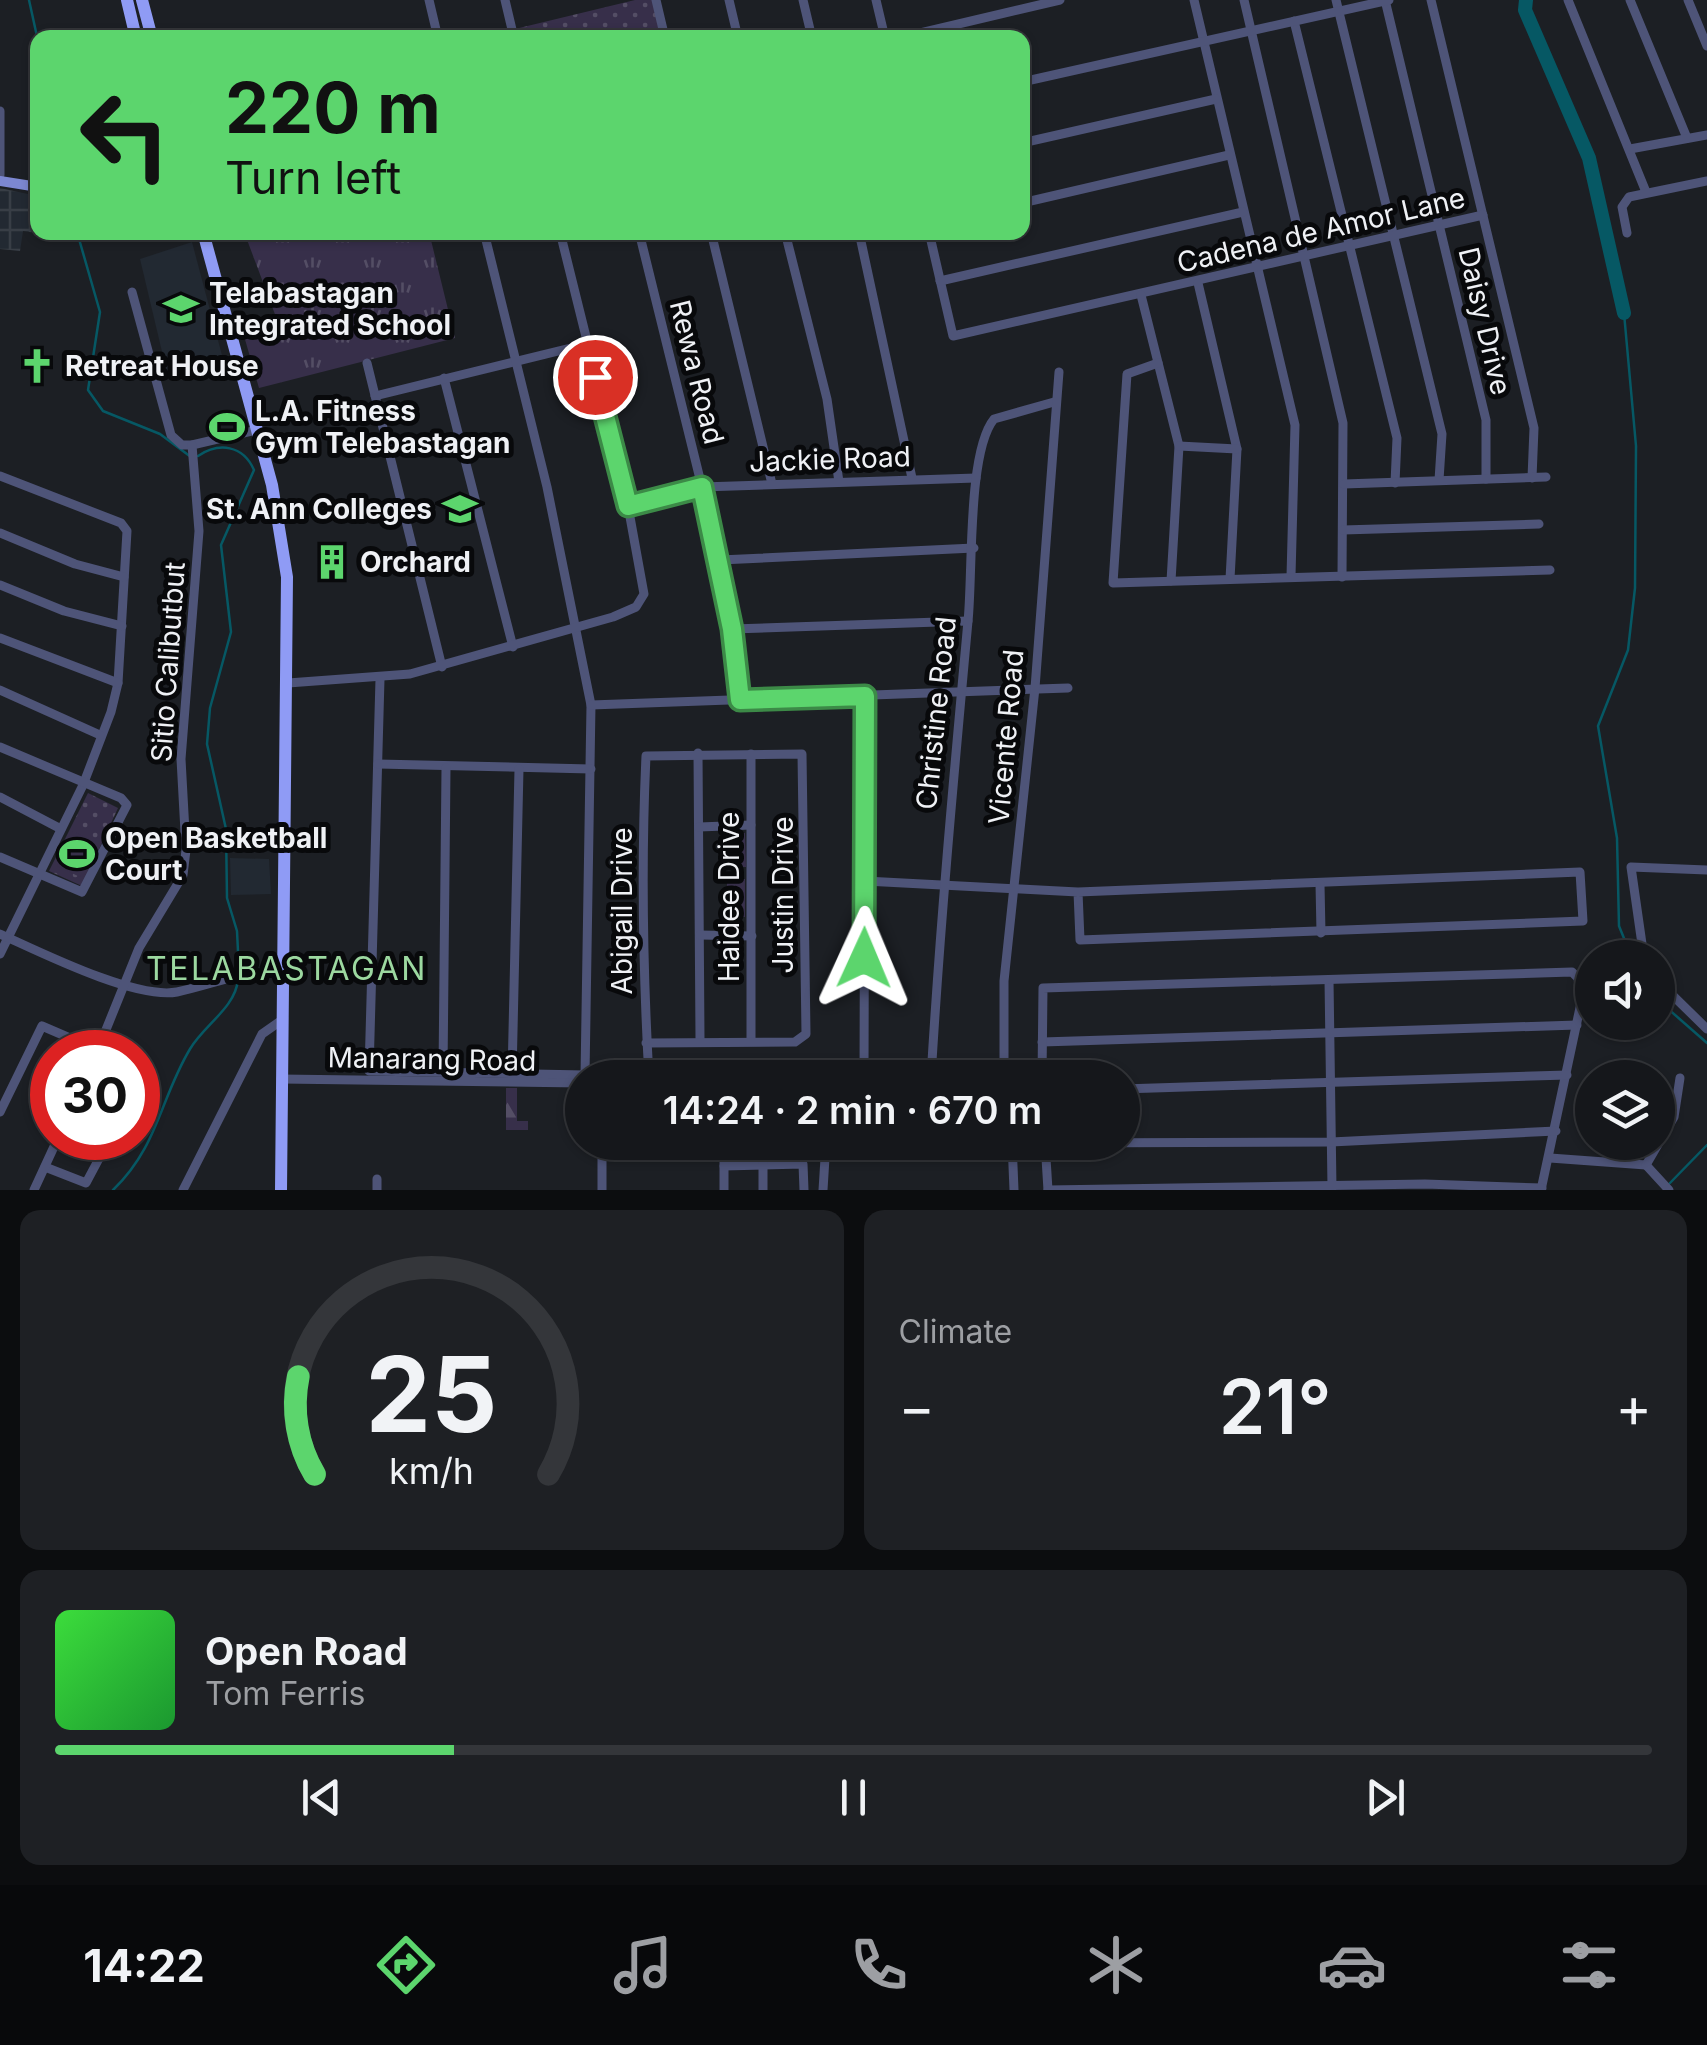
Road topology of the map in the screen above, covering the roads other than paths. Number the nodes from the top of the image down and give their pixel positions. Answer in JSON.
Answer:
{"nodes":[{"id":1,"x":130,"y":0,"type":"edge"},
{"id":2,"x":142,"y":0,"type":"edge"},
{"id":3,"x":429,"y":0,"type":"edge"},
{"id":4,"x":505,"y":0,"type":"edge"},
{"id":5,"x":656,"y":0,"type":"edge"},
{"id":6,"x":729,"y":0,"type":"edge"},
{"id":7,"x":803,"y":0,"type":"edge"},
{"id":8,"x":876,"y":0,"type":"edge"},
{"id":9,"x":1060,"y":0,"type":"edge"},
{"id":10,"x":1194,"y":0,"type":"edge"},
{"id":11,"x":1244,"y":0,"type":"edge"},
{"id":12,"x":1386,"y":0,"type":"edge"},
{"id":13,"x":1431,"y":0,"type":"edge"},
{"id":14,"x":1568,"y":0,"type":"edge"},
{"id":15,"x":1630,"y":0,"type":"edge"},
{"id":16,"x":1688,"y":0,"type":"edge"},
{"id":17,"x":1337,"y":6,"type":"edge"},
{"id":18,"x":1294,"y":20,"type":"junction"},
{"id":19,"x":138,"y":30,"type":"edge"},
{"id":20,"x":150,"y":30,"type":"edge"},
{"id":21,"x":436,"y":30,"type":"edge"},
{"id":22,"x":512,"y":30,"type":"edge"},
{"id":23,"x":663,"y":30,"type":"edge"},
{"id":24,"x":736,"y":30,"type":"edge"},
{"id":25,"x":810,"y":30,"type":"edge"},
{"id":26,"x":883,"y":30,"type":"edge"},
{"id":27,"x":933,"y":30,"type":"edge"},
{"id":28,"x":1252,"y":30,"type":"junction"},
{"id":29,"x":1202,"y":42,"type":"junction"},
{"id":30,"x":1707,"y":46,"type":"edge"},
{"id":31,"x":1030,"y":80,"type":"edge"},
{"id":32,"x":1216,"y":99,"type":"junction"},
{"id":33,"x":0,"y":111,"type":"edge"},
{"id":34,"x":1707,"y":135,"type":"edge"},
{"id":35,"x":1687,"y":138,"type":"junction"},
{"id":36,"x":1030,"y":141,"type":"edge"},
{"id":37,"x":1630,"y":149,"type":"junction"},
{"id":38,"x":1229,"y":154,"type":"junction"},
{"id":39,"x":0,"y":178,"type":"edge"},
{"id":40,"x":1707,"y":181,"type":"edge"},
{"id":41,"x":30,"y":185,"type":"edge"},
{"id":42,"x":1646,"y":192,"type":"junction"},
{"id":43,"x":1030,"y":202,"type":"edge"},
{"id":44,"x":1243,"y":212,"type":"junction"},
{"id":45,"x":1484,"y":215,"type":"junction"},
{"id":46,"x":1440,"y":227,"type":"junction"},
{"id":47,"x":1627,"y":233,"type":"dead end"},
{"id":48,"x":1395,"y":236,"type":"junction"},
{"id":49,"x":202,"y":240,"type":"edge"},
{"id":50,"x":486,"y":240,"type":"edge"},
{"id":51,"x":562,"y":240,"type":"edge"},
{"id":52,"x":641,"y":240,"type":"edge"},
{"id":53,"x":713,"y":240,"type":"edge"},
{"id":54,"x":787,"y":240,"type":"edge"},
{"id":55,"x":861,"y":240,"type":"edge"},
{"id":56,"x":931,"y":240,"type":"edge"},
{"id":57,"x":1352,"y":245,"type":"junction"},
{"id":58,"x":1305,"y":256,"type":"junction"},
{"id":59,"x":1257,"y":268,"type":"junction"},
{"id":60,"x":940,"y":281,"type":"junction"},
{"id":61,"x":1198,"y":283,"type":"junction"},
{"id":62,"x":132,"y":292,"type":"dead end"},
{"id":63,"x":1141,"y":295,"type":"junction"},
{"id":64,"x":587,"y":344,"type":"junction"},
{"id":65,"x":514,"y":362,"type":"junction"},
{"id":66,"x":367,"y":363,"type":"dead end"},
{"id":67,"x":1158,"y":363,"type":"junction"},
{"id":68,"x":1058,"y":372,"type":"dead end"},
{"id":69,"x":444,"y":378,"type":"junction"},
{"id":70,"x":376,"y":396,"type":"junction"},
{"id":71,"x":1054,"y":402,"type":"junction"},
{"id":72,"x":257,"y":430,"type":"junction"},
{"id":73,"x":1178,"y":446,"type":"junction"},
{"id":74,"x":1236,"y":449,"type":"junction"},
{"id":75,"x":193,"y":453,"type":"junction"},
{"id":76,"x":0,"y":476,"type":"edge"},
{"id":77,"x":912,"y":478,"type":"junction"},
{"id":78,"x":976,"y":478,"type":"junction"},
{"id":79,"x":1532,"y":478,"type":"junction"},
{"id":80,"x":1546,"y":478,"type":"dead end"},
{"id":81,"x":1486,"y":479,"type":"junction"},
{"id":82,"x":1439,"y":480,"type":"junction"},
{"id":83,"x":839,"y":482,"type":"junction"},
{"id":84,"x":1395,"y":483,"type":"junction"},
{"id":85,"x":772,"y":484,"type":"junction"},
{"id":86,"x":1344,"y":484,"type":"junction"},
{"id":87,"x":702,"y":487,"type":"junction"},
{"id":88,"x":628,"y":506,"type":"junction"},
{"id":89,"x":1539,"y":524,"type":"dead end"},
{"id":90,"x":1344,"y":530,"type":"junction"},
{"id":91,"x":0,"y":532,"type":"edge"},
{"id":92,"x":974,"y":548,"type":"junction"},
{"id":93,"x":720,"y":560,"type":"junction"},
{"id":94,"x":1550,"y":570,"type":"dead end"},
{"id":95,"x":1291,"y":576,"type":"junction"},
{"id":96,"x":1342,"y":576,"type":"junction"},
{"id":97,"x":124,"y":577,"type":"junction"},
{"id":98,"x":1230,"y":579,"type":"junction"},
{"id":99,"x":1172,"y":581,"type":"junction"},
{"id":100,"x":0,"y":585,"type":"edge"},
{"id":101,"x":968,"y":622,"type":"junction"},
{"id":102,"x":122,"y":626,"type":"junction"},
{"id":103,"x":578,"y":626,"type":"junction"},
{"id":104,"x":732,"y":629,"type":"junction"},
{"id":105,"x":0,"y":638,"type":"edge"},
{"id":106,"x":514,"y":647,"type":"junction"},
{"id":107,"x":442,"y":667,"type":"junction"},
{"id":108,"x":380,"y":678,"type":"junction"},
{"id":109,"x":118,"y":683,"type":"junction"},
{"id":110,"x":288,"y":683,"type":"junction"},
{"id":111,"x":1034,"y":688,"type":"junction"},
{"id":112,"x":1068,"y":688,"type":"dead end"},
{"id":113,"x":0,"y":690,"type":"edge"},
{"id":114,"x":961,"y":691,"type":"junction"},
{"id":115,"x":865,"y":696,"type":"junction"},
{"id":116,"x":740,"y":700,"type":"junction"},
{"id":117,"x":591,"y":705,"type":"junction"},
{"id":118,"x":100,"y":735,"type":"junction"},
{"id":119,"x":0,"y":748,"type":"edge"},
{"id":120,"x":698,"y":752,"type":"junction"},
{"id":121,"x":751,"y":754,"type":"junction"},
{"id":122,"x":378,"y":764,"type":"junction"},
{"id":123,"x":446,"y":768,"type":"junction"},
{"id":124,"x":519,"y":769,"type":"junction"},
{"id":125,"x":592,"y":769,"type":"junction"},
{"id":126,"x":83,"y":785,"type":"junction"},
{"id":127,"x":0,"y":797,"type":"edge"},
{"id":128,"x":751,"y":825,"type":"junction"},
{"id":129,"x":699,"y":827,"type":"junction"},
{"id":130,"x":60,"y":829,"type":"junction"},
{"id":131,"x":0,"y":856,"type":"edge"},
{"id":132,"x":1707,"y":870,"type":"edge"},
{"id":133,"x":37,"y":874,"type":"junction"},
{"id":134,"x":866,"y":880,"type":"junction"},
{"id":135,"x":942,"y":884,"type":"junction"},
{"id":136,"x":1320,"y":884,"type":"junction"},
{"id":137,"x":1014,"y":890,"type":"junction"},
{"id":138,"x":1078,"y":892,"type":"junction"},
{"id":139,"x":1321,"y":933,"type":"junction"},
{"id":140,"x":700,"y":936,"type":"junction"},
{"id":141,"x":752,"y":936,"type":"junction"},
{"id":142,"x":2,"y":939,"type":"edge"},
{"id":143,"x":1641,"y":940,"type":"edge"},
{"id":144,"x":0,"y":954,"type":"edge"},
{"id":145,"x":283,"y":971,"type":"junction"},
{"id":146,"x":1575,"y":975,"type":"edge"},
{"id":147,"x":1330,"y":980,"type":"junction"},
{"id":148,"x":126,"y":987,"type":"junction"},
{"id":149,"x":1675,"y":998,"type":"edge"},
{"id":150,"x":282,"y":1020,"type":"junction"},
{"id":151,"x":1575,"y":1025,"type":"edge"},
{"id":152,"x":108,"y":1030,"type":"edge"},
{"id":153,"x":1707,"y":1030,"type":"edge"},
{"id":154,"x":1329,"y":1034,"type":"junction"},
{"id":155,"x":1575,"y":1035,"type":"edge"},
{"id":156,"x":700,"y":1040,"type":"junction"},
{"id":157,"x":751,"y":1040,"type":"junction"},
{"id":158,"x":1042,"y":1042,"type":"junction"},
{"id":159,"x":646,"y":1043,"type":"junction"},
{"id":160,"x":30,"y":1051,"type":"edge"},
{"id":161,"x":647,"y":1060,"type":"edge"},
{"id":162,"x":864,"y":1060,"type":"edge"},
{"id":163,"x":931,"y":1060,"type":"edge"},
{"id":164,"x":1002,"y":1060,"type":"edge"},
{"id":165,"x":1042,"y":1060,"type":"edge"},
{"id":166,"x":443,"y":1072,"type":"junction"},
{"id":167,"x":512,"y":1075,"type":"junction"},
{"id":168,"x":1567,"y":1075,"type":"junction"},
{"id":169,"x":1680,"y":1078,"type":"dead end"},
{"id":170,"x":281,"y":1080,"type":"junction"},
{"id":171,"x":565,"y":1083,"type":"edge"},
{"id":172,"x":1330,"y":1085,"type":"junction"},
{"id":173,"x":1140,"y":1089,"type":"edge"},
{"id":174,"x":0,"y":1112,"type":"edge"},
{"id":175,"x":1556,"y":1131,"type":"junction"},
{"id":176,"x":1331,"y":1142,"type":"junction"},
{"id":177,"x":1140,"y":1143,"type":"edge"},
{"id":178,"x":1550,"y":1158,"type":"junction"},
{"id":179,"x":48,"y":1160,"type":"edge"},
{"id":180,"x":98,"y":1160,"type":"edge"},
{"id":181,"x":602,"y":1160,"type":"edge"},
{"id":182,"x":724,"y":1160,"type":"edge"},
{"id":183,"x":825,"y":1160,"type":"edge"},
{"id":184,"x":1013,"y":1160,"type":"edge"},
{"id":185,"x":1046,"y":1160,"type":"edge"},
{"id":186,"x":763,"y":1164,"type":"junction"},
{"id":187,"x":1646,"y":1165,"type":"junction"},
{"id":188,"x":724,"y":1166,"type":"junction"},
{"id":189,"x":45,"y":1167,"type":"junction"},
{"id":190,"x":1332,"y":1188,"type":"junction"},
{"id":191,"x":1541,"y":1189,"type":"edge"},
{"id":192,"x":34,"y":1190,"type":"edge"},
{"id":193,"x":182,"y":1190,"type":"edge"},
{"id":194,"x":281,"y":1190,"type":"edge"},
{"id":195,"x":602,"y":1190,"type":"edge"},
{"id":196,"x":724,"y":1190,"type":"edge"},
{"id":197,"x":763,"y":1190,"type":"edge"},
{"id":198,"x":804,"y":1190,"type":"edge"},
{"id":199,"x":823,"y":1190,"type":"edge"},
{"id":200,"x":1014,"y":1190,"type":"edge"},
{"id":201,"x":1048,"y":1190,"type":"edge"},
{"id":202,"x":1669,"y":1190,"type":"edge"}],
"edges":[{"from":1,"to":19,"type":"highway"},
{"from":2,"to":20,"type":"highway"},
{"from":3,"to":21,"type":"street"},
{"from":4,"to":22,"type":"street"},
{"from":5,"to":23,"type":"street"},
{"from":6,"to":24,"type":"street"},
{"from":7,"to":25,"type":"street"},
{"from":8,"to":26,"type":"street"},
{"from":9,"to":27,"type":"street"},
{"from":10,"to":29,"type":"street"},
{"from":11,"to":28,"type":"street"},
{"from":12,"to":17,"type":"street"},
{"from":12,"to":46,"type":"street","name":"Daisy Drive"},
{"from":13,"to":45,"type":"street","name":"Cadena de Amor Lane"},
{"from":14,"to":37,"type":"street"},
{"from":15,"to":35,"type":"street"},
{"from":16,"to":30,"type":"street"},
{"from":17,"to":18,"type":"street"},
{"from":17,"to":48,"type":"street"},
{"from":18,"to":28,"type":"street"},
{"from":18,"to":57,"type":"street"},
{"from":28,"to":29,"type":"street"},
{"from":28,"to":58,"type":"street"},
{"from":29,"to":31,"type":"street"},
{"from":29,"to":32,"type":"street"},
{"from":32,"to":36,"type":"street"},
{"from":32,"to":38,"type":"street"},
{"from":33,"to":39,"type":"street"},
{"from":34,"to":35,"type":"street"},
{"from":35,"to":37,"type":"street"},
{"from":37,"to":42,"type":"street"},
{"from":38,"to":43,"type":"street"},
{"from":38,"to":44,"type":"street"},
{"from":39,"to":41,"type":"main road"},
{"from":40,"to":42,"type":"street"},
{"from":42,"to":47,"type":"street"},
{"from":44,"to":59,"type":"street"},
{"from":44,"to":60,"type":"street"},
{"from":45,"to":46,"type":"street","name":"Cadena de Amor Lane"},
{"from":45,"to":79,"type":"street"},
{"from":46,"to":48,"type":"street","name":"Cadena de Amor Lane"},
{"from":46,"to":81,"type":"street","name":"Daisy Drive"},
{"from":48,"to":57,"type":"street","name":"Cadena de Amor Lane"},
{"from":48,"to":82,"type":"street"},
{"from":49,"to":72,"type":"highway"},
{"from":50,"to":65,"type":"street"},
{"from":51,"to":64,"type":"street"},
{"from":52,"to":87,"type":"street","name":"Rewa Road"},
{"from":53,"to":85,"type":"street"},
{"from":54,"to":83,"type":"street"},
{"from":55,"to":77,"type":"street"},
{"from":56,"to":60,"type":"street"},
{"from":57,"to":58,"type":"street","name":"Cadena de Amor Lane"},
{"from":57,"to":84,"type":"street"},
{"from":58,"to":59,"type":"street","name":"Cadena de Amor Lane"},
{"from":58,"to":86,"type":"street"},
{"from":59,"to":61,"type":"street","name":"Cadena de Amor Lane"},
{"from":59,"to":95,"type":"street"},
{"from":60,"to":63,"type":"street","name":"Cadena de Amor Lane"},
{"from":61,"to":63,"type":"street","name":"Cadena de Amor Lane"},
{"from":61,"to":74,"type":"street"},
{"from":62,"to":75,"type":"street"},
{"from":63,"to":67,"type":"street"},
{"from":64,"to":65,"type":"street"},
{"from":64,"to":88,"type":"street"},
{"from":65,"to":69,"type":"street"},
{"from":65,"to":103,"type":"street"},
{"from":66,"to":70,"type":"street"},
{"from":67,"to":73,"type":"street"},
{"from":67,"to":99,"type":"street"},
{"from":68,"to":71,"type":"street","name":"Vicente Road"},
{"from":69,"to":70,"type":"street"},
{"from":69,"to":106,"type":"street"},
{"from":70,"to":107,"type":"street"},
{"from":71,"to":78,"type":"street","name":"Christine Road"},
{"from":71,"to":111,"type":"street","name":"Vicente Road"},
{"from":72,"to":75,"type":"street"},
{"from":72,"to":110,"type":"highway"},
{"from":73,"to":74,"type":"street"},
{"from":73,"to":99,"type":"street"},
{"from":74,"to":98,"type":"street"},
{"from":75,"to":148,"type":"street","name":"Sitio Calibutbut"},
{"from":76,"to":97,"type":"street"},
{"from":77,"to":78,"type":"street","name":"Jackie Road"},
{"from":77,"to":83,"type":"street","name":"Jackie Road"},
{"from":78,"to":92,"type":"street","name":"Christine Road"},
{"from":79,"to":80,"type":"street"},
{"from":79,"to":81,"type":"street"},
{"from":81,"to":82,"type":"street"},
{"from":82,"to":84,"type":"street"},
{"from":83,"to":85,"type":"street","name":"Jackie Road"},
{"from":84,"to":86,"type":"street"},
{"from":85,"to":87,"type":"street","name":"Jackie Road"},
{"from":86,"to":90,"type":"street"},
{"from":87,"to":88,"type":"street","name":"Jackie Road"},
{"from":87,"to":93,"type":"street","name":"Rewa Road"},
{"from":88,"to":103,"type":"street"},
{"from":89,"to":90,"type":"street"},
{"from":90,"to":96,"type":"street"},
{"from":91,"to":97,"type":"street"},
{"from":92,"to":93,"type":"street"},
{"from":92,"to":101,"type":"street","name":"Christine Road"},
{"from":93,"to":104,"type":"street","name":"Rewa Road"},
{"from":94,"to":96,"type":"street"},
{"from":95,"to":96,"type":"street"},
{"from":95,"to":98,"type":"street"},
{"from":97,"to":102,"type":"street"},
{"from":98,"to":99,"type":"street"},
{"from":100,"to":102,"type":"street"},
{"from":101,"to":104,"type":"street"},
{"from":101,"to":114,"type":"street","name":"Christine Road"},
{"from":102,"to":109,"type":"street"},
{"from":103,"to":106,"type":"street"},
{"from":103,"to":117,"type":"street"},
{"from":104,"to":116,"type":"street","name":"Rewa Road"},
{"from":105,"to":109,"type":"street"},
{"from":106,"to":107,"type":"street"},
{"from":107,"to":108,"type":"street"},
{"from":108,"to":110,"type":"street"},
{"from":108,"to":122,"type":"street"},
{"from":109,"to":118,"type":"street"},
{"from":110,"to":145,"type":"highway"},
{"from":111,"to":112,"type":"street"},
{"from":111,"to":114,"type":"street"},
{"from":111,"to":137,"type":"street","name":"Vicente Road"},
{"from":113,"to":118,"type":"street"},
{"from":114,"to":115,"type":"street"},
{"from":114,"to":135,"type":"street","name":"Christine Road"},
{"from":115,"to":116,"type":"street"},
{"from":115,"to":134,"type":"street"},
{"from":116,"to":117,"type":"street"},
{"from":117,"to":125,"type":"street"},
{"from":118,"to":126,"type":"street"},
{"from":119,"to":126,"type":"street"},
{"from":120,"to":121,"type":"street"},
{"from":120,"to":129,"type":"street"},
{"from":120,"to":159,"type":"street","name":"Abigail Drive"},
{"from":121,"to":128,"type":"street","name":"Haidee Drive"},
{"from":121,"to":157,"type":"street","name":"Justin Drive"},
{"from":122,"to":123,"type":"street"},
{"from":122,"to":166,"type":"street"},
{"from":123,"to":124,"type":"street"},
{"from":123,"to":166,"type":"street"},
{"from":124,"to":125,"type":"street"},
{"from":124,"to":167,"type":"street"},
{"from":125,"to":167,"type":"street"},
{"from":126,"to":130,"type":"street"},
{"from":126,"to":133,"type":"street"},
{"from":127,"to":130,"type":"street"},
{"from":128,"to":129,"type":"street"},
{"from":128,"to":141,"type":"street","name":"Haidee Drive"},
{"from":129,"to":140,"type":"street"},
{"from":130,"to":133,"type":"street"},
{"from":131,"to":133,"type":"street"},
{"from":132,"to":143,"type":"street"},
{"from":133,"to":142,"type":"street"},
{"from":134,"to":135,"type":"street"},
{"from":134,"to":162,"type":"street"},
{"from":135,"to":137,"type":"street"},
{"from":135,"to":163,"type":"street","name":"Christine Road"},
{"from":136,"to":138,"type":"street"},
{"from":136,"to":139,"type":"street"},
{"from":136,"to":139,"type":"street"},
{"from":137,"to":138,"type":"street"},
{"from":137,"to":164,"type":"street","name":"Vicente Road"},
{"from":138,"to":139,"type":"street"},
{"from":140,"to":141,"type":"street"},
{"from":140,"to":156,"type":"street"},
{"from":141,"to":157,"type":"street","name":"Haidee Drive"},
{"from":142,"to":144,"type":"street"},
{"from":142,"to":148,"type":"street"},
{"from":145,"to":148,"type":"street"},
{"from":145,"to":150,"type":"highway"},
{"from":146,"to":147,"type":"street"},
{"from":147,"to":154,"type":"street"},
{"from":147,"to":158,"type":"street"},
{"from":148,"to":152,"type":"street","name":"Sitio Calibutbut"},
{"from":149,"to":153,"type":"street"},
{"from":150,"to":170,"type":"highway"},
{"from":150,"to":193,"type":"street"},
{"from":151,"to":154,"type":"street"},
{"from":154,"to":158,"type":"street"},
{"from":154,"to":172,"type":"street"},
{"from":155,"to":168,"type":"street"},
{"from":156,"to":157,"type":"street"},
{"from":156,"to":159,"type":"street"},
{"from":158,"to":165,"type":"street"},
{"from":159,"to":161,"type":"street","name":"Abigail Drive"},
{"from":160,"to":174,"type":"street"},
{"from":166,"to":167,"type":"street"},
{"from":168,"to":172,"type":"street"},
{"from":168,"to":175,"type":"street"},
{"from":169,"to":187,"type":"street"},
{"from":170,"to":171,"type":"street","name":"Manarang Road"},
{"from":170,"to":194,"type":"highway"},
{"from":172,"to":173,"type":"street"},
{"from":172,"to":176,"type":"street"},
{"from":175,"to":176,"type":"street"},
{"from":175,"to":178,"type":"street"},
{"from":176,"to":177,"type":"street"},
{"from":176,"to":190,"type":"street"},
{"from":178,"to":187,"type":"street"},
{"from":178,"to":191,"type":"street"},
{"from":179,"to":189,"type":"street"},
{"from":180,"to":189,"type":"street"},
{"from":181,"to":195,"type":"street"},
{"from":182,"to":188,"type":"street"},
{"from":183,"to":199,"type":"street"},
{"from":184,"to":200,"type":"street"},
{"from":185,"to":201,"type":"street"},
{"from":186,"to":188,"type":"street"},
{"from":186,"to":197,"type":"street"},
{"from":186,"to":198,"type":"street"},
{"from":187,"to":202,"type":"street"},
{"from":188,"to":196,"type":"street"},
{"from":189,"to":192,"type":"street"},
{"from":190,"to":191,"type":"street"},
{"from":190,"to":201,"type":"street"}]}
